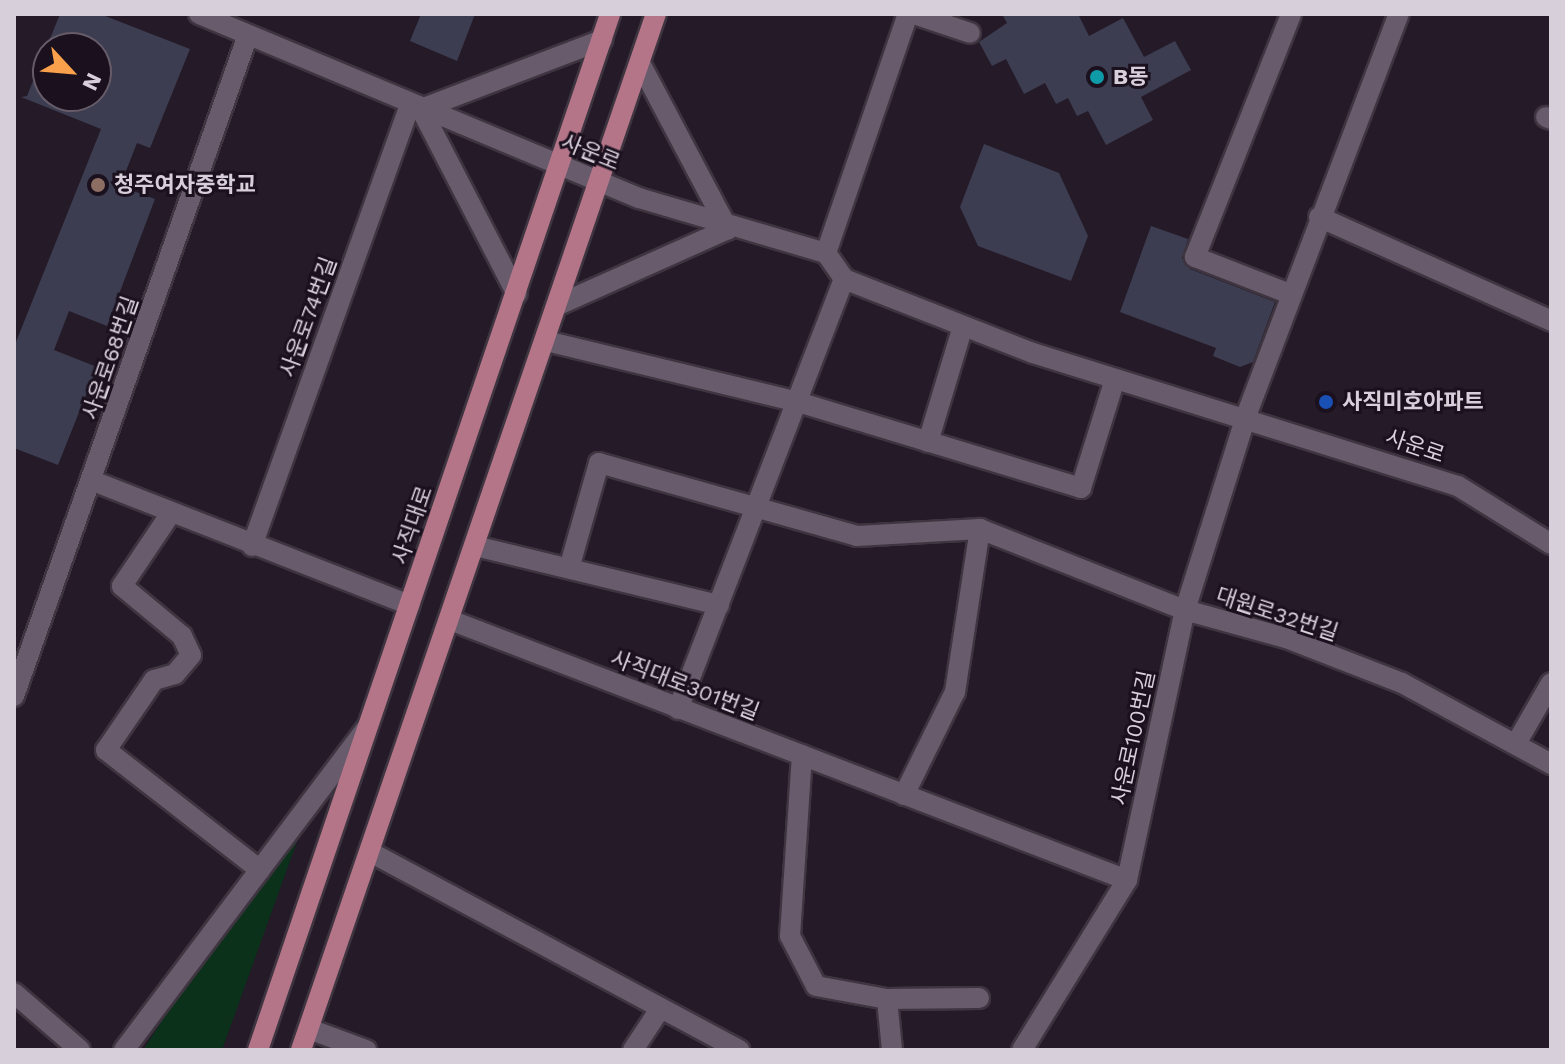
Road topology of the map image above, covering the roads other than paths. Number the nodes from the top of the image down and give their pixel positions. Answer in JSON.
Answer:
{"nodes":[{"id":1,"x":199,"y":14,"type":"edge"},
{"id":2,"x":610,"y":14,"type":"edge"},
{"id":3,"x":656,"y":14,"type":"edge"},
{"id":4,"x":911,"y":14,"type":"edge"},
{"id":5,"x":1291,"y":14,"type":"edge"},
{"id":6,"x":1399,"y":14,"type":"edge"},
{"id":7,"x":970,"y":33,"type":"dead end"},
{"id":8,"x":248,"y":35,"type":"junction"},
{"id":9,"x":602,"y":40,"type":"junction"},
{"id":10,"x":641,"y":65,"type":"junction"},
{"id":11,"x":416,"y":106,"type":"junction"},
{"id":12,"x":560,"y":165,"type":"junction"},
{"id":13,"x":601,"y":182,"type":"junction"},
{"id":14,"x":1319,"y":217,"type":"junction"},
{"id":15,"x":728,"y":229,"type":"junction"},
{"id":16,"x":826,"y":253,"type":"junction"},
{"id":17,"x":844,"y":279,"type":"junction"},
{"id":18,"x":517,"y":294,"type":"junction"},
{"id":19,"x":1290,"y":294,"type":"junction"},
{"id":20,"x":558,"y":305,"type":"junction"},
{"id":21,"x":1551,"y":321,"type":"edge"},
{"id":22,"x":963,"y":326,"type":"junction"},
{"id":23,"x":546,"y":341,"type":"junction"},
{"id":24,"x":1115,"y":379,"type":"junction"},
{"id":25,"x":798,"y":402,"type":"junction"},
{"id":26,"x":1246,"y":416,"type":"junction"},
{"id":27,"x":928,"y":442,"type":"junction"},
{"id":28,"x":93,"y":481,"type":"junction"},
{"id":29,"x":759,"y":506,"type":"junction"},
{"id":30,"x":171,"y":513,"type":"junction"},
{"id":31,"x":980,"y":529,"type":"junction"},
{"id":32,"x":1551,"y":544,"type":"edge"},
{"id":33,"x":252,"y":546,"type":"junction"},
{"id":34,"x":475,"y":546,"type":"junction"},
{"id":35,"x":570,"y":565,"type":"junction"},
{"id":36,"x":410,"y":605,"type":"junction"},
{"id":37,"x":719,"y":605,"type":"junction"},
{"id":38,"x":1185,"y":610,"type":"junction"},
{"id":39,"x":450,"y":620,"type":"junction"},
{"id":40,"x":1551,"y":683,"type":"edge"},
{"id":41,"x":14,"y":696,"type":"edge"},
{"id":42,"x":678,"y":709,"type":"junction"},
{"id":43,"x":369,"y":724,"type":"junction"},
{"id":44,"x":1517,"y":742,"type":"junction"},
{"id":45,"x":802,"y":755,"type":"junction"},
{"id":46,"x":1551,"y":764,"type":"edge"},
{"id":47,"x":904,"y":795,"type":"junction"},
{"id":48,"x":370,"y":852,"type":"junction"},
{"id":49,"x":260,"y":870,"type":"junction"},
{"id":50,"x":1127,"y":880,"type":"junction"},
{"id":51,"x":14,"y":993,"type":"edge"},
{"id":52,"x":979,"y":998,"type":"dead end"},
{"id":53,"x":887,"y":999,"type":"junction"},
{"id":54,"x":660,"y":1009,"type":"junction"},
{"id":55,"x":309,"y":1029,"type":"junction"},
{"id":56,"x":80,"y":1050,"type":"edge"},
{"id":57,"x":124,"y":1050,"type":"edge"},
{"id":58,"x":258,"y":1050,"type":"edge"},
{"id":59,"x":301,"y":1050,"type":"edge"},
{"id":60,"x":366,"y":1050,"type":"edge"},
{"id":61,"x":633,"y":1050,"type":"edge"},
{"id":62,"x":739,"y":1050,"type":"edge"},
{"id":63,"x":892,"y":1050,"type":"edge"},
{"id":64,"x":1022,"y":1050,"type":"edge"}],
"edges":[{"from":1,"to":8,"type":"street","name":"사운로"},
{"from":2,"to":9,"type":"main road","name":"사직대로"},
{"from":3,"to":10,"type":"main road"},
{"from":4,"to":7,"type":"street"},
{"from":4,"to":16,"type":"street"},
{"from":5,"to":19,"type":"street"},
{"from":6,"to":14,"type":"street","name":"사운로100번길"},
{"from":8,"to":11,"type":"street","name":"사운로"},
{"from":8,"to":28,"type":"street","name":"사운로68번길"},
{"from":9,"to":11,"type":"street"},
{"from":9,"to":12,"type":"main road","name":"사직대로"},
{"from":10,"to":13,"type":"main road"},
{"from":10,"to":15,"type":"street"},
{"from":11,"to":12,"type":"street","name":"사운로"},
{"from":11,"to":18,"type":"street"},
{"from":11,"to":33,"type":"street","name":"사운로74번길"},
{"from":12,"to":13,"type":"street","name":"사운로"},
{"from":12,"to":18,"type":"main road","name":"사직대로"},
{"from":13,"to":15,"type":"street","name":"사운로"},
{"from":13,"to":20,"type":"main road"},
{"from":14,"to":19,"type":"street","name":"사운로100번길"},
{"from":14,"to":21,"type":"street"},
{"from":15,"to":16,"type":"street","name":"사운로"},
{"from":15,"to":20,"type":"street"},
{"from":16,"to":17,"type":"street"},
{"from":17,"to":22,"type":"street","name":"사운로"},
{"from":17,"to":25,"type":"street"},
{"from":18,"to":36,"type":"main road","name":"사직대로"},
{"from":19,"to":26,"type":"street","name":"사운로100번길"},
{"from":20,"to":23,"type":"main road"},
{"from":22,"to":24,"type":"street","name":"사운로"},
{"from":22,"to":27,"type":"street"},
{"from":23,"to":25,"type":"street"},
{"from":23,"to":34,"type":"main road"},
{"from":24,"to":26,"type":"street","name":"사운로"},
{"from":24,"to":27,"type":"street"},
{"from":25,"to":27,"type":"street"},
{"from":25,"to":29,"type":"street"},
{"from":26,"to":32,"type":"street","name":"사운로"},
{"from":26,"to":38,"type":"street","name":"사운로100번길"},
{"from":28,"to":30,"type":"street"},
{"from":28,"to":41,"type":"street","name":"사운로68번길"},
{"from":29,"to":31,"type":"street","name":"대원로32번길"},
{"from":29,"to":35,"type":"street","name":"대원로32번길"},
{"from":29,"to":37,"type":"street"},
{"from":30,"to":33,"type":"street"},
{"from":30,"to":49,"type":"street"},
{"from":31,"to":38,"type":"street","name":"대원로32번길"},
{"from":31,"to":47,"type":"street"},
{"from":33,"to":36,"type":"street"},
{"from":34,"to":35,"type":"street"},
{"from":34,"to":39,"type":"main road"},
{"from":35,"to":37,"type":"street"},
{"from":36,"to":43,"type":"main road","name":"사직대로"},
{"from":37,"to":42,"type":"street"},
{"from":38,"to":44,"type":"street","name":"대원로32번길"},
{"from":38,"to":50,"type":"street","name":"사운로100번길"},
{"from":39,"to":42,"type":"street","name":"사직대로301번길"},
{"from":39,"to":48,"type":"main road"},
{"from":40,"to":44,"type":"street"},
{"from":42,"to":45,"type":"street","name":"사직대로301번길"},
{"from":43,"to":49,"type":"street"},
{"from":43,"to":58,"type":"main road","name":"사직대로"},
{"from":44,"to":46,"type":"street","name":"대원로32번길"},
{"from":45,"to":47,"type":"street","name":"사직대로301번길"},
{"from":45,"to":53,"type":"street"},
{"from":47,"to":50,"type":"street","name":"사직대로301번길"},
{"from":48,"to":54,"type":"street"},
{"from":48,"to":55,"type":"main road"},
{"from":49,"to":57,"type":"street"},
{"from":50,"to":64,"type":"street","name":"사운로100번길"},
{"from":51,"to":56,"type":"street"},
{"from":52,"to":53,"type":"street"},
{"from":53,"to":63,"type":"street"},
{"from":54,"to":61,"type":"street"},
{"from":54,"to":62,"type":"street"},
{"from":55,"to":59,"type":"main road"},
{"from":55,"to":60,"type":"street"}]}
